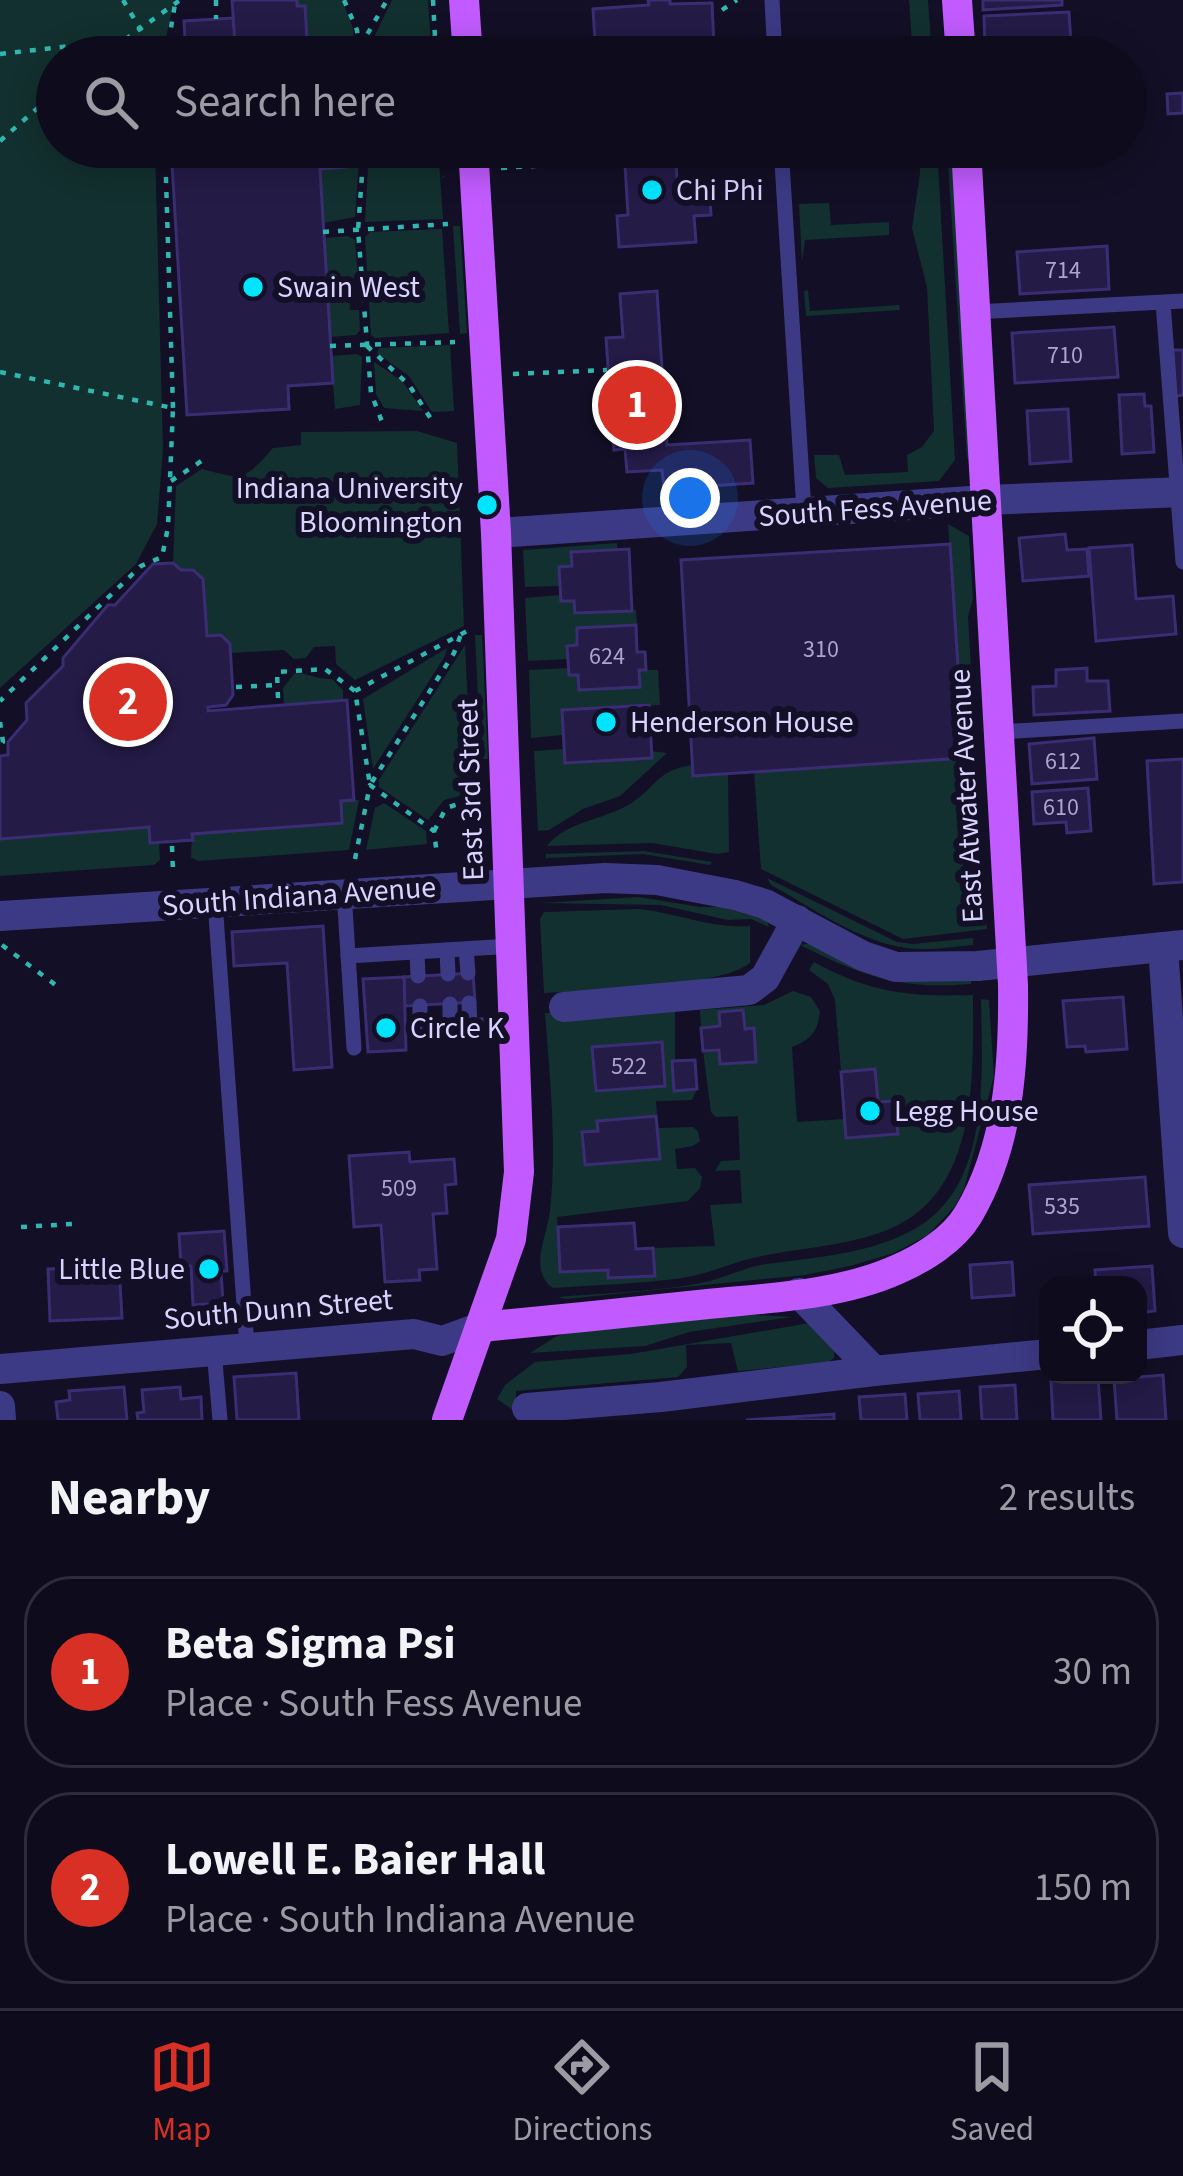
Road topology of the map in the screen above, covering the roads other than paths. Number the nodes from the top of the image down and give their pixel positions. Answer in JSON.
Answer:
{"nodes":[{"id":1,"x":464,"y":0,"type":"edge"},
{"id":2,"x":772,"y":0,"type":"edge"},
{"id":3,"x":957,"y":0,"type":"edge"},
{"id":4,"x":475,"y":36,"type":"edge"},
{"id":5,"x":774,"y":36,"type":"edge"},
{"id":6,"x":960,"y":36,"type":"edge"},
{"id":7,"x":474,"y":168,"type":"edge"},
{"id":8,"x":782,"y":168,"type":"edge"},
{"id":9,"x":967,"y":168,"type":"edge"},
{"id":10,"x":1183,"y":301,"type":"edge"},
{"id":11,"x":1163,"y":303,"type":"junction"},
{"id":12,"x":975,"y":312,"type":"junction"},
{"id":13,"x":1180,"y":492,"type":"edge"},
{"id":14,"x":985,"y":500,"type":"junction"},
{"id":15,"x":804,"y":511,"type":"junction"},
{"id":16,"x":496,"y":533,"type":"junction"},
{"id":17,"x":1183,"y":562,"type":"edge"},
{"id":18,"x":1183,"y":721,"type":"edge"},
{"id":19,"x":999,"y":732,"type":"junction"},
{"id":20,"x":509,"y":882,"type":"junction"},
{"id":21,"x":344,"y":892,"type":"junction"},
{"id":22,"x":215,"y":902,"type":"junction"},
{"id":23,"x":797,"y":920,"type":"junction"},
{"id":24,"x":1,"y":930,"type":"edge"},
{"id":25,"x":512,"y":946,"type":"junction"},
{"id":26,"x":1173,"y":946,"type":"edge"},
{"id":27,"x":466,"y":949,"type":"junction"},
{"id":28,"x":447,"y":950,"type":"junction"},
{"id":29,"x":417,"y":952,"type":"junction"},
{"id":30,"x":348,"y":956,"type":"junction"},
{"id":31,"x":1012,"y":964,"type":"junction"},
{"id":32,"x":468,"y":973,"type":"dead end"},
{"id":33,"x":448,"y":974,"type":"dead end"},
{"id":34,"x":418,"y":976,"type":"dead end"},
{"id":35,"x":469,"y":1003,"type":"dead end"},
{"id":36,"x":450,"y":1004,"type":"dead end"},
{"id":37,"x":421,"y":1006,"type":"dead end"},
{"id":38,"x":564,"y":1007,"type":"dead end"},
{"id":39,"x":514,"y":1022,"type":"junction"},
{"id":40,"x":470,"y":1026,"type":"junction"},
{"id":41,"x":450,"y":1028,"type":"junction"},
{"id":42,"x":354,"y":1048,"type":"dead end"},
{"id":43,"x":1180,"y":1142,"type":"edge"},
{"id":44,"x":1183,"y":1233,"type":"edge"},
{"id":45,"x":786,"y":1295,"type":"junction"},
{"id":46,"x":481,"y":1328,"type":"junction"},
{"id":47,"x":1183,"y":1340,"type":"edge"},
{"id":48,"x":1147,"y":1344,"type":"edge"},
{"id":49,"x":247,"y":1346,"type":"junction"},
{"id":50,"x":214,"y":1350,"type":"junction"},
{"id":51,"x":1039,"y":1355,"type":"edge"},
{"id":52,"x":0,"y":1369,"type":"edge"},
{"id":53,"x":874,"y":1371,"type":"junction"},
{"id":54,"x":0,"y":1406,"type":"edge"},
{"id":55,"x":527,"y":1408,"type":"dead end"},
{"id":56,"x":1,"y":1420,"type":"edge"},
{"id":57,"x":220,"y":1420,"type":"edge"},
{"id":58,"x":447,"y":1420,"type":"edge"}],
"edges":[{"from":1,"to":4,"type":"main road"},
{"from":2,"to":5,"type":"lane"},
{"from":3,"to":6,"type":"main road"},
{"from":7,"to":16,"type":"main road","name":"East 3rd Street"},
{"from":8,"to":15,"type":"lane"},
{"from":9,"to":12,"type":"main road","name":"East Atwater Avenue"},
{"from":10,"to":11,"type":"lane"},
{"from":11,"to":12,"type":"lane"},
{"from":11,"to":13,"type":"lane"},
{"from":12,"to":14,"type":"main road","name":"East Atwater Avenue"},
{"from":13,"to":14,"type":"street","name":"South Fess Avenue"},
{"from":13,"to":17,"type":"lane"},
{"from":14,"to":15,"type":"street","name":"South Fess Avenue"},
{"from":14,"to":19,"type":"main road","name":"East Atwater Avenue"},
{"from":15,"to":16,"type":"street","name":"South Fess Avenue"},
{"from":16,"to":20,"type":"main road","name":"East 3rd Street"},
{"from":18,"to":19,"type":"lane"},
{"from":19,"to":31,"type":"main road","name":"East Atwater Avenue"},
{"from":20,"to":21,"type":"street","name":"South Indiana Avenue"},
{"from":20,"to":23,"type":"street","name":"South Indiana Avenue"},
{"from":20,"to":25,"type":"main road","name":"East 3rd Street"},
{"from":21,"to":22,"type":"street","name":"South Indiana Avenue"},
{"from":21,"to":30,"type":"lane"},
{"from":22,"to":24,"type":"street","name":"South Indiana Avenue"},
{"from":22,"to":49,"type":"lane"},
{"from":23,"to":31,"type":"street","name":"South Indiana Avenue"},
{"from":23,"to":38,"type":"street"},
{"from":25,"to":27,"type":"lane"},
{"from":25,"to":39,"type":"main road","name":"East 3rd Street"},
{"from":26,"to":31,"type":"street","name":"South Indiana Avenue"},
{"from":26,"to":43,"type":"street"},
{"from":27,"to":28,"type":"lane"},
{"from":27,"to":32,"type":"lane"},
{"from":28,"to":29,"type":"lane"},
{"from":28,"to":33,"type":"lane"},
{"from":29,"to":30,"type":"lane"},
{"from":29,"to":34,"type":"lane"},
{"from":30,"to":42,"type":"lane"},
{"from":31,"to":45,"type":"main road","name":"East Atwater Avenue"},
{"from":35,"to":40,"type":"lane"},
{"from":36,"to":41,"type":"lane"},
{"from":37,"to":41,"type":"lane"},
{"from":39,"to":40,"type":"lane"},
{"from":39,"to":46,"type":"main road","name":"East 3rd Street"},
{"from":40,"to":41,"type":"lane"},
{"from":43,"to":44,"type":"street"},
{"from":45,"to":46,"type":"main road","name":"South Dunn Street"},
{"from":45,"to":53,"type":"street"},
{"from":46,"to":49,"type":"street","name":"South Dunn Street"},
{"from":46,"to":58,"type":"main road","name":"East 3rd Street"},
{"from":47,"to":48,"type":"street"},
{"from":49,"to":50,"type":"street","name":"South Dunn Street"},
{"from":50,"to":52,"type":"street","name":"South Dunn Street"},
{"from":50,"to":57,"type":"lane"},
{"from":51,"to":53,"type":"street"},
{"from":53,"to":55,"type":"street"},
{"from":54,"to":56,"type":"street"}]}
